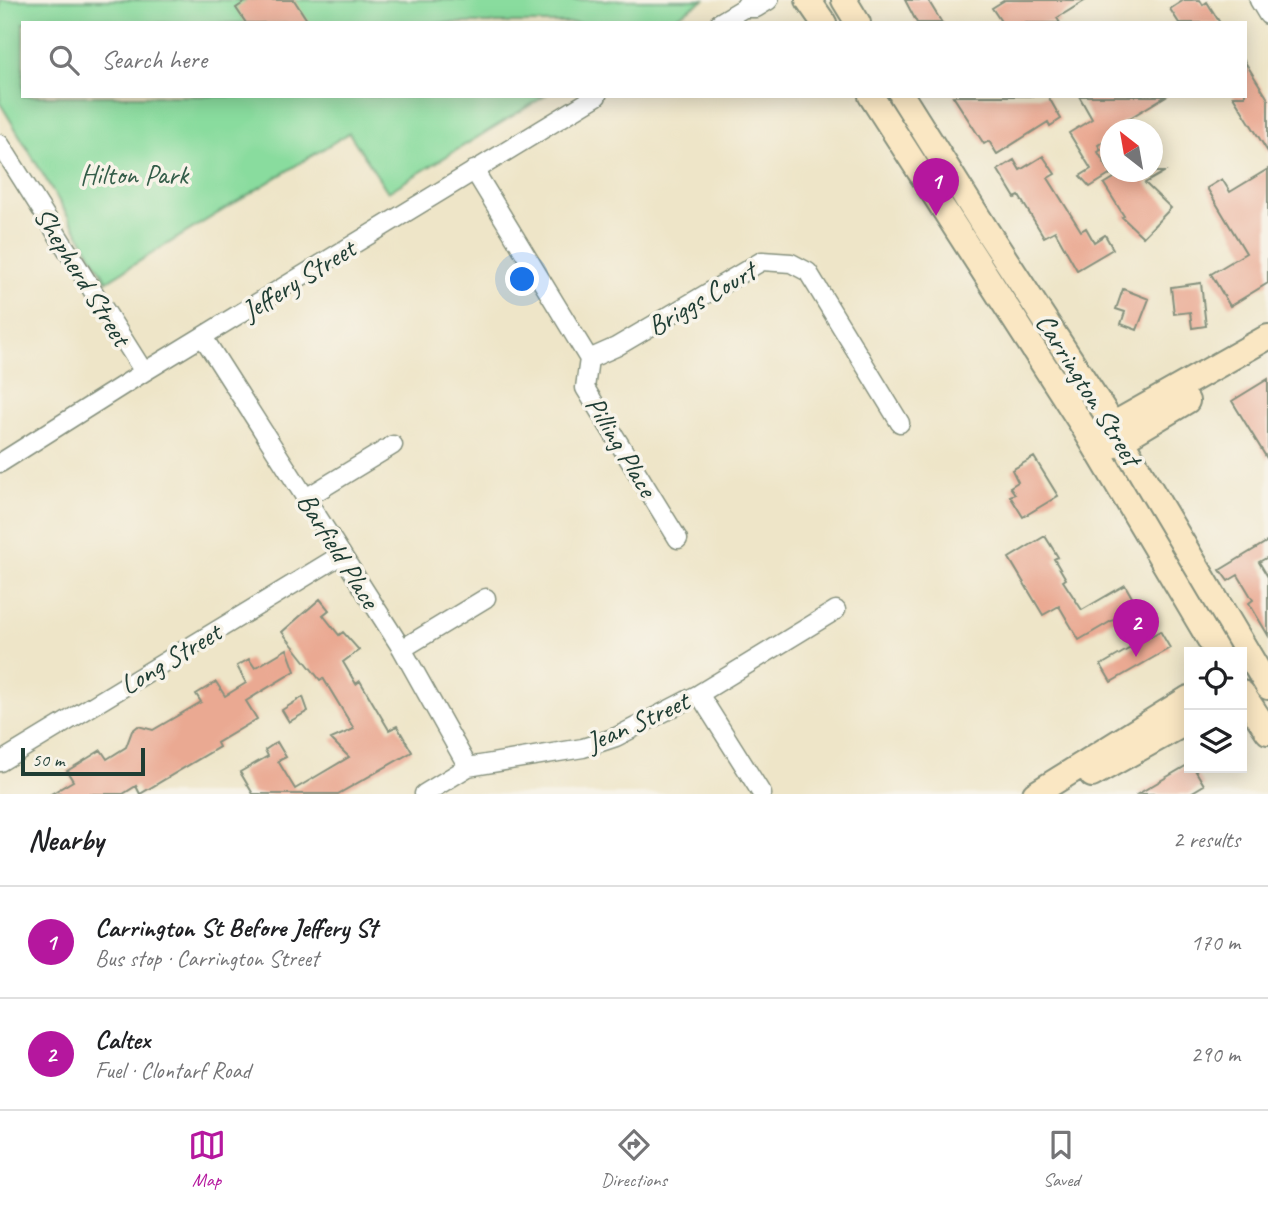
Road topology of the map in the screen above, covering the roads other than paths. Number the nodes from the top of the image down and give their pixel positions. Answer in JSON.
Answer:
{"nodes":[{"id":1,"x":769,"y":0,"type":"edge"},
{"id":2,"x":808,"y":0,"type":"edge"},
{"id":3,"x":844,"y":0,"type":"edge"},
{"id":4,"x":1259,"y":0,"type":"edge"},
{"id":5,"x":746,"y":4,"type":"edge"},
{"id":6,"x":1268,"y":15,"type":"edge"},
{"id":7,"x":722,"y":21,"type":"edge"},
{"id":8,"x":823,"y":21,"type":"edge"},
{"id":9,"x":857,"y":21,"type":"edge"},
{"id":10,"x":594,"y":98,"type":"edge"},
{"id":11,"x":872,"y":98,"type":"edge"},
{"id":12,"x":903,"y":98,"type":"edge"},
{"id":13,"x":0,"y":144,"type":"edge"},
{"id":14,"x":5,"y":164,"type":"edge"},
{"id":15,"x":474,"y":170,"type":"junction"},
{"id":16,"x":203,"y":337,"type":"junction"},
{"id":17,"x":1268,"y":337,"type":"edge"},
{"id":18,"x":1268,"y":351,"type":"edge"},
{"id":19,"x":589,"y":359,"type":"junction"},
{"id":20,"x":144,"y":372,"type":"junction"},
{"id":21,"x":900,"y":423,"type":"dead end"},
{"id":22,"x":1117,"y":432,"type":"junction"},
{"id":23,"x":393,"y":445,"type":"dead end"},
{"id":24,"x":1095,"y":446,"type":"junction"},
{"id":25,"x":0,"y":463,"type":"edge"},
{"id":26,"x":306,"y":498,"type":"junction"},
{"id":27,"x":678,"y":539,"type":"dead end"},
{"id":28,"x":341,"y":555,"type":"junction"},
{"id":29,"x":486,"y":598,"type":"dead end"},
{"id":30,"x":836,"y":610,"type":"dead end"},
{"id":31,"x":1214,"y":647,"type":"edge"},
{"id":32,"x":402,"y":649,"type":"junction"},
{"id":33,"x":1251,"y":679,"type":"edge"},
{"id":34,"x":699,"y":694,"type":"junction"},
{"id":35,"x":1184,"y":701,"type":"edge"},
{"id":36,"x":1184,"y":724,"type":"edge"},
{"id":37,"x":1268,"y":732,"type":"edge"},
{"id":38,"x":0,"y":762,"type":"edge"},
{"id":39,"x":468,"y":767,"type":"junction"},
{"id":40,"x":424,"y":794,"type":"edge"},
{"id":41,"x":762,"y":794,"type":"edge"},
{"id":42,"x":1035,"y":794,"type":"edge"},
{"id":43,"x":1055,"y":794,"type":"edge"}],
"edges":[{"from":1,"to":5,"type":"street"},
{"from":2,"to":8,"type":"main road"},
{"from":3,"to":9,"type":"main road"},
{"from":4,"to":6,"type":"street"},
{"from":5,"to":7,"type":"street"},
{"from":10,"to":15,"type":"street","name":"Jeffery Street"},
{"from":11,"to":24,"type":"main road","name":"Carrington Street"},
{"from":12,"to":22,"type":"main road","name":"Carrington Street"},
{"from":13,"to":14,"type":"street","name":"Shepherd Street"},
{"from":14,"to":20,"type":"street","name":"Shepherd Street"},
{"from":15,"to":16,"type":"street","name":"Jeffery Street"},
{"from":15,"to":19,"type":"street","name":"Pilling Place"},
{"from":16,"to":20,"type":"street","name":"Jeffery Street"},
{"from":16,"to":26,"type":"street","name":"Barfield Place"},
{"from":17,"to":22,"type":"main road"},
{"from":18,"to":22,"type":"main road"},
{"from":19,"to":21,"type":"street","name":"Briggs Court"},
{"from":19,"to":27,"type":"street","name":"Pilling Place"},
{"from":20,"to":25,"type":"street","name":"Jeffery Street"},
{"from":22,"to":24,"type":"main road"},
{"from":22,"to":33,"type":"main road","name":"Carrington Street"},
{"from":23,"to":26,"type":"street"},
{"from":24,"to":31,"type":"main road","name":"Carrington Street"},
{"from":26,"to":28,"type":"street","name":"Barfield Place"},
{"from":28,"to":32,"type":"street","name":"Barfield Place"},
{"from":28,"to":38,"type":"street","name":"Long Street"},
{"from":29,"to":32,"type":"street"},
{"from":30,"to":34,"type":"street","name":"Jean Street"},
{"from":32,"to":39,"type":"street","name":"Barfield Place"},
{"from":33,"to":37,"type":"main road","name":"Carrington Street"},
{"from":34,"to":39,"type":"street","name":"Jean Street"},
{"from":34,"to":41,"type":"street"},
{"from":35,"to":42,"type":"main road"},
{"from":36,"to":43,"type":"main road"},
{"from":39,"to":40,"type":"street","name":"Jean Street"}]}
